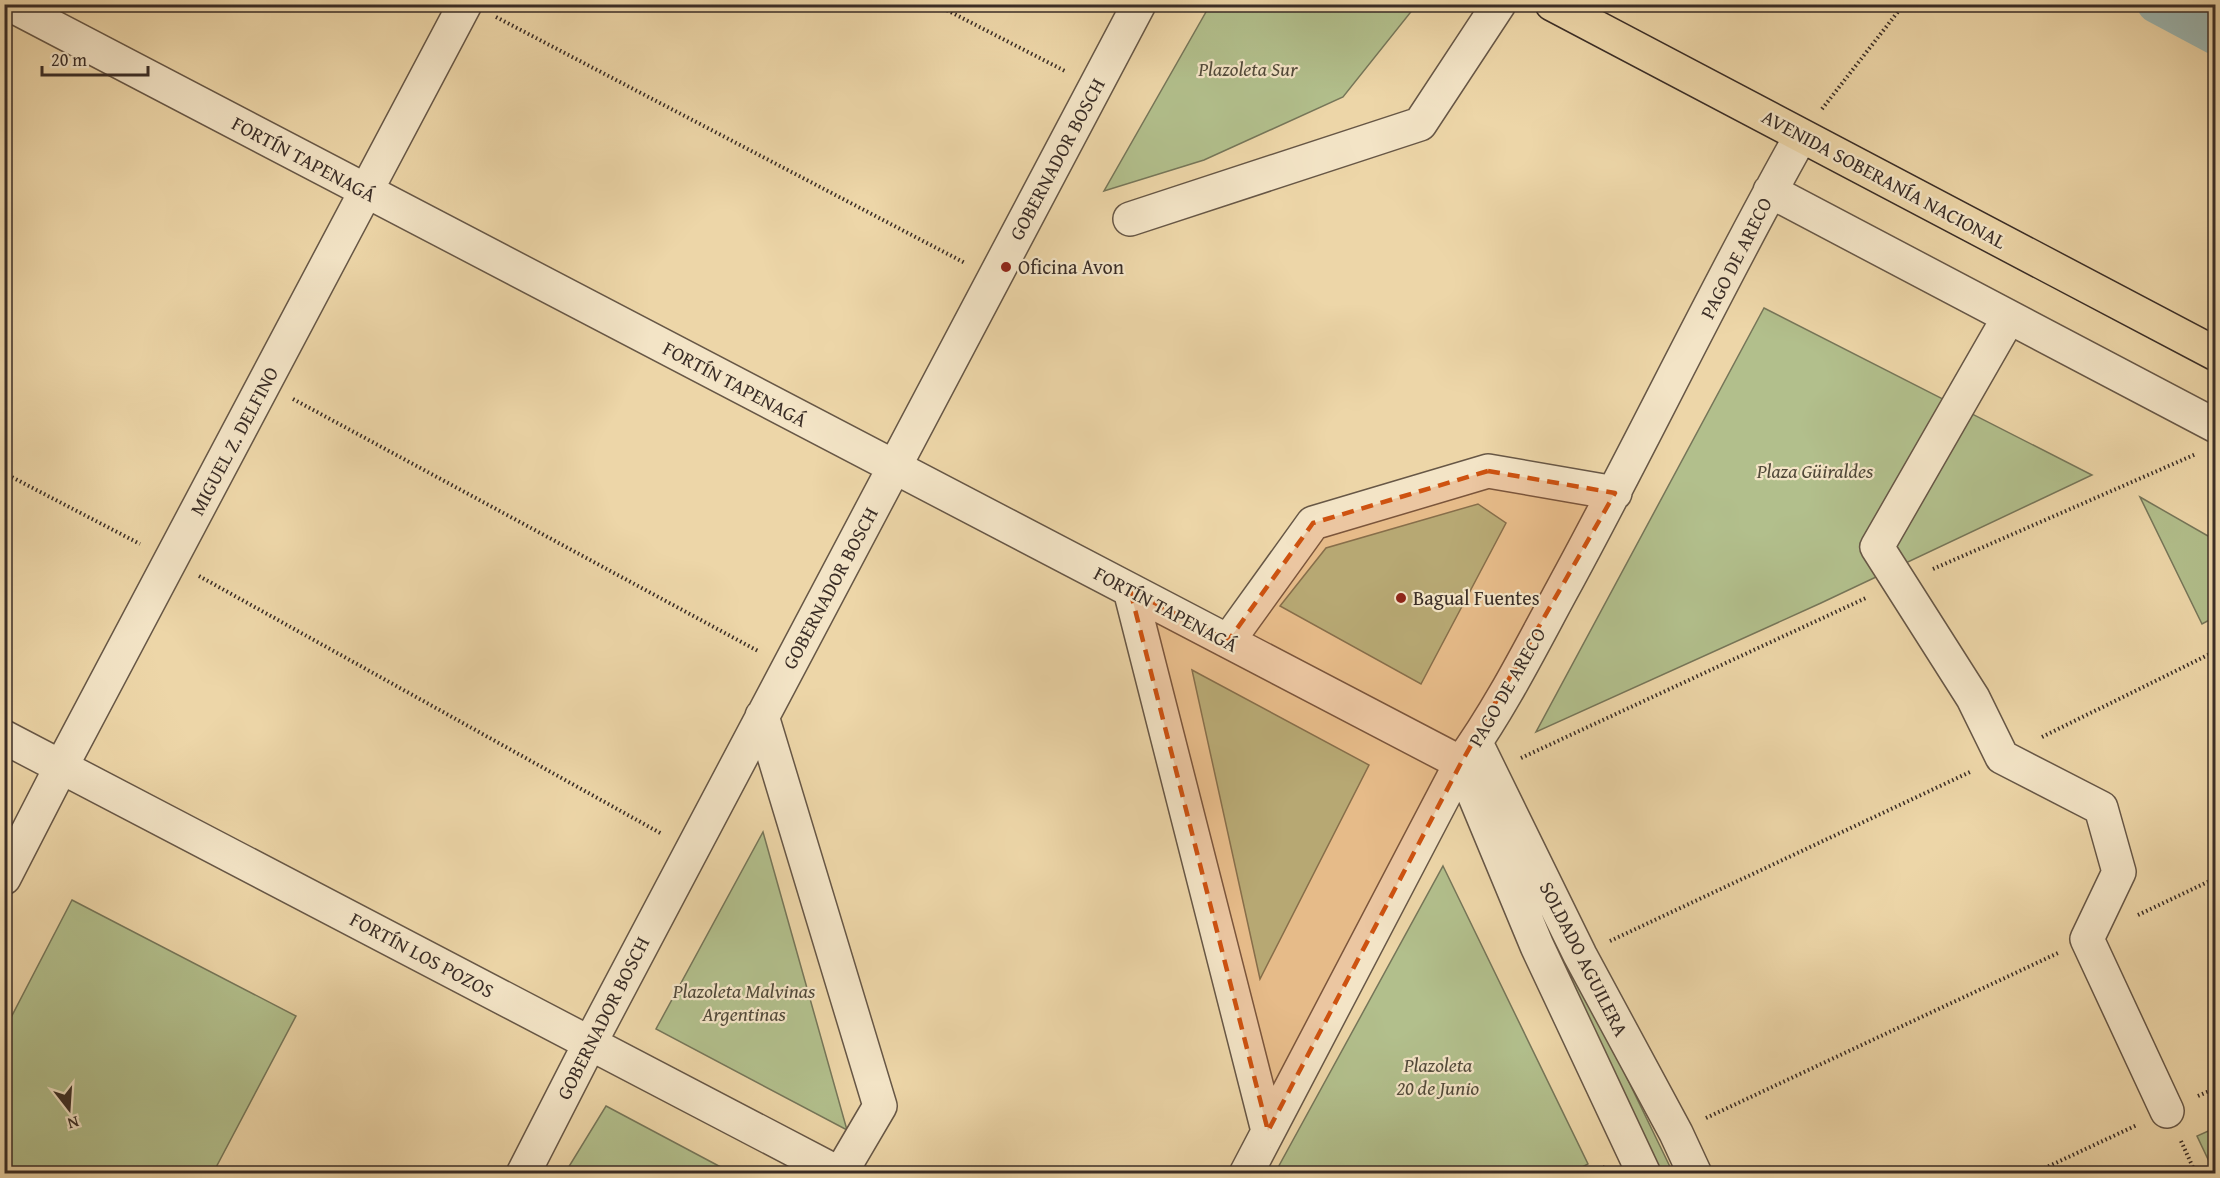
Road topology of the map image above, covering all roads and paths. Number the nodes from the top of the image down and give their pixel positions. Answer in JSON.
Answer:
{"nodes":[{"id":1,"x":9,"y":4,"type":"edge"},
{"id":2,"x":935,"y":4,"type":"edge"},
{"id":3,"x":1139,"y":4,"type":"edge"},
{"id":4,"x":1499,"y":4,"type":"edge"},
{"id":5,"x":1552,"y":4,"type":"edge"},
{"id":6,"x":1904,"y":4,"type":"edge"},
{"id":7,"x":478,"y":10,"type":"edge"},
{"id":8,"x":1095,"y":86,"type":"junction"},
{"id":9,"x":1801,"y":136,"type":"junction"},
{"id":10,"x":366,"y":191,"type":"junction"},
{"id":11,"x":1770,"y":191,"type":"junction"},
{"id":12,"x":1130,"y":219,"type":"dead end"},
{"id":13,"x":994,"y":278,"type":"junction"},
{"id":14,"x":2009,"y":317,"type":"junction"},
{"id":15,"x":2216,"y":354,"type":"edge"},
{"id":16,"x":264,"y":383,"type":"junction"},
{"id":17,"x":2210,"y":438,"type":"edge"},
{"id":18,"x":894,"y":467,"type":"junction"},
{"id":19,"x":4,"y":473,"type":"edge"},
{"id":20,"x":1615,"y":494,"type":"junction"},
{"id":21,"x":171,"y":560,"type":"junction"},
{"id":22,"x":1900,"y":583,"type":"junction"},
{"id":23,"x":1130,"y":590,"type":"junction"},
{"id":24,"x":1228,"y":641,"type":"junction"},
{"id":25,"x":2216,"y":651,"type":"edge"},
{"id":26,"x":788,"y":667,"type":"junction"},
{"id":27,"x":762,"y":716,"type":"junction"},
{"id":28,"x":4,"y":737,"type":"edge"},
{"id":29,"x":2002,"y":757,"type":"junction"},
{"id":30,"x":1476,"y":760,"type":"junction"},
{"id":31,"x":61,"y":767,"type":"junction"},
{"id":32,"x":691,"y":851,"type":"junction"},
{"id":33,"x":4,"y":878,"type":"edge"},
{"id":34,"x":2216,"y":878,"type":"edge"},
{"id":35,"x":2087,"y":939,"type":"junction"},
{"id":36,"x":1580,"y":955,"type":"junction"},
{"id":37,"x":590,"y":1043,"type":"junction"},
{"id":38,"x":2216,"y":1088,"type":"edge"},
{"id":39,"x":2167,"y":1111,"type":"junction"},
{"id":40,"x":1269,"y":1131,"type":"junction"},
{"id":41,"x":1676,"y":1132,"type":"junction"},
{"id":42,"x":1639,"y":1163,"type":"edge"},
{"id":43,"x":524,"y":1173,"type":"edge"},
{"id":44,"x":840,"y":1173,"type":"edge"},
{"id":45,"x":1246,"y":1173,"type":"edge"},
{"id":46,"x":1592,"y":1173,"type":"edge"},
{"id":47,"x":1695,"y":1173,"type":"edge"},
{"id":48,"x":2032,"y":1173,"type":"edge"}],
"edges":[{"from":1,"to":10,"type":"street","name":"FORTÍN TAPENAGÁ"},
{"from":2,"to":8,"type":"path"},
{"from":3,"to":8,"type":"street","name":"GOBERNADOR BOSCH"},
{"from":4,"to":12,"type":"street"},
{"from":5,"to":9,"type":"main road","name":"AVENIDA SOBERANÍA NACIONAL"},
{"from":6,"to":9,"type":"path"},
{"from":7,"to":10,"type":"street","name":"MIGUEL Z. DELFINO"},
{"from":7,"to":13,"type":"path"},
{"from":8,"to":13,"type":"street","name":"GOBERNADOR BOSCH"},
{"from":9,"to":11,"type":"street","name":"PAGO DE ARECO"},
{"from":9,"to":15,"type":"main road","name":"AVENIDA SOBERANÍA NACIONAL"},
{"from":10,"to":16,"type":"street","name":"MIGUEL Z. DELFINO"},
{"from":10,"to":18,"type":"street","name":"FORTÍN TAPENAGÁ"},
{"from":11,"to":14,"type":"street"},
{"from":11,"to":20,"type":"street","name":"PAGO DE ARECO"},
{"from":13,"to":18,"type":"street","name":"GOBERNADOR BOSCH"},
{"from":14,"to":17,"type":"street"},
{"from":14,"to":22,"type":"street"},
{"from":16,"to":21,"type":"street","name":"MIGUEL Z. DELFINO"},
{"from":16,"to":26,"type":"path"},
{"from":17,"to":22,"type":"path"},
{"from":18,"to":23,"type":"street","name":"FORTÍN TAPENAGÁ"},
{"from":18,"to":26,"type":"street","name":"GOBERNADOR BOSCH"},
{"from":19,"to":21,"type":"path"},
{"from":20,"to":24,"type":"street"},
{"from":20,"to":30,"type":"street","name":"PAGO DE ARECO"},
{"from":21,"to":31,"type":"street","name":"MIGUEL Z. DELFINO"},
{"from":21,"to":32,"type":"path"},
{"from":22,"to":29,"type":"street"},
{"from":22,"to":30,"type":"path"},
{"from":23,"to":24,"type":"street","name":"FORTÍN TAPENAGÁ"},
{"from":23,"to":40,"type":"street"},
{"from":24,"to":30,"type":"street","name":"FORTÍN TAPENAGÁ"},
{"from":25,"to":29,"type":"path"},
{"from":26,"to":27,"type":"street","name":"GOBERNADOR BOSCH"},
{"from":27,"to":32,"type":"street","name":"GOBERNADOR BOSCH"},
{"from":27,"to":44,"type":"street"},
{"from":28,"to":31,"type":"street","name":"FORTÍN LOS POZOS"},
{"from":29,"to":35,"type":"street"},
{"from":29,"to":36,"type":"path"},
{"from":30,"to":36,"type":"street","name":"SOLDADO AGUILERA"},
{"from":30,"to":40,"type":"street","name":"PAGO DE ARECO"},
{"from":30,"to":42,"type":"street","name":"SOLDADO AGUILERA"},
{"from":31,"to":33,"type":"street","name":"MIGUEL Z. DELFINO"},
{"from":31,"to":37,"type":"street","name":"FORTÍN LOS POZOS"},
{"from":32,"to":37,"type":"street","name":"GOBERNADOR BOSCH"},
{"from":34,"to":35,"type":"path"},
{"from":35,"to":39,"type":"street"},
{"from":35,"to":41,"type":"path"},
{"from":36,"to":41,"type":"street","name":"SOLDADO AGUILERA"},
{"from":37,"to":43,"type":"street","name":"GOBERNADOR BOSCH"},
{"from":37,"to":44,"type":"street","name":"FORTÍN LOS POZOS"},
{"from":38,"to":39,"type":"path"},
{"from":39,"to":48,"type":"path"},
{"from":40,"to":45,"type":"street","name":"PAGO DE ARECO"},
{"from":41,"to":47,"type":"street","name":"SOLDADO AGUILERA"},
{"from":42,"to":46,"type":"path"}]}
